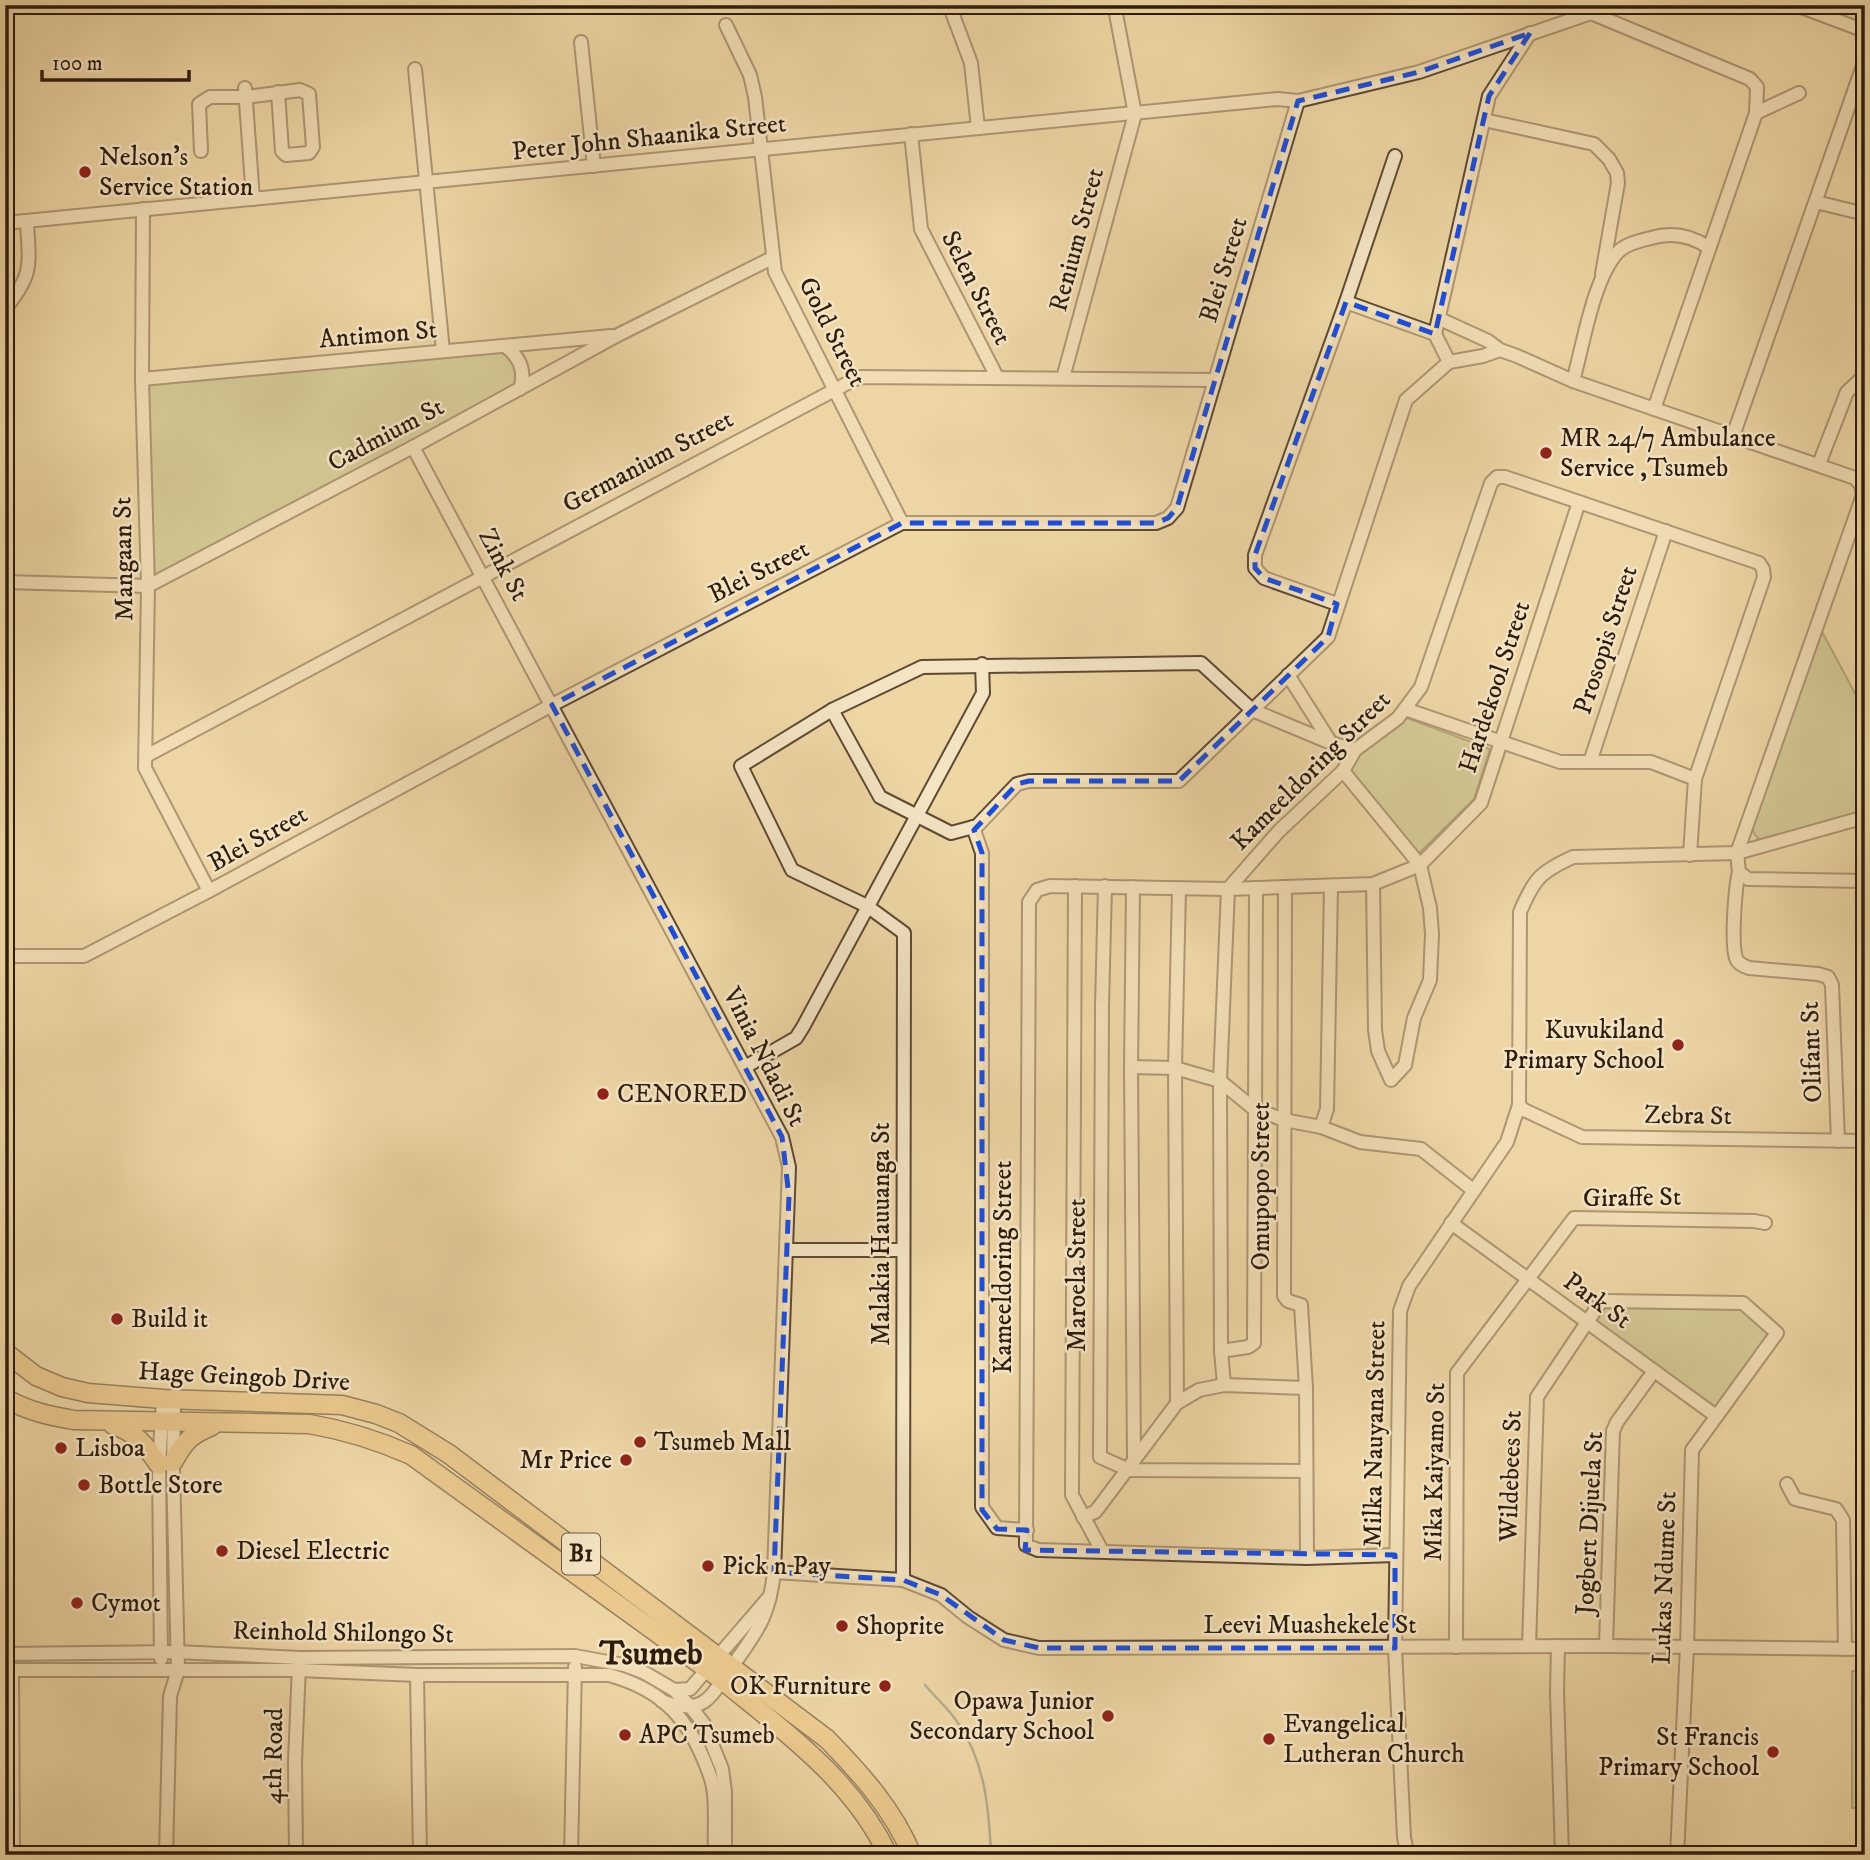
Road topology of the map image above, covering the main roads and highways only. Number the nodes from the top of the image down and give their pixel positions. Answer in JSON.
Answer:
{"nodes":[{"id":1,"x":5,"y":1352,"type":"edge"},
{"id":2,"x":5,"y":1398,"type":"edge"},
{"id":3,"x":102,"y":1422,"type":"junction"},
{"id":4,"x":222,"y":1422,"type":"junction"},
{"id":5,"x":711,"y":1662,"type":"junction"},
{"id":6,"x":727,"y":1673,"type":"junction"},
{"id":7,"x":888,"y":1855,"type":"edge"},
{"id":8,"x":912,"y":1855,"type":"edge"}],
"edges":[{"from":1,"to":5,"type":"highway","name":"Hage Geingob Drive","number":"B1"},
{"from":2,"to":3,"type":"highway","name":"Hage Geingob Drive","number":"B1"},
{"from":3,"to":4,"type":"highway","name":"Hage Geingob Drive","number":"B1"},
{"from":3,"to":4,"type":"highway"},
{"from":4,"to":5,"type":"highway","name":"Hage Geingob Drive","number":"B1"},
{"from":5,"to":6,"type":"highway","name":"Hage Geingob Drive","number":"B1"},
{"from":6,"to":7,"type":"highway","name":"Hage Geingob Drive","number":"B1"},
{"from":6,"to":8,"type":"highway","name":"Hage Geingob Drive","number":"B1"}]}
